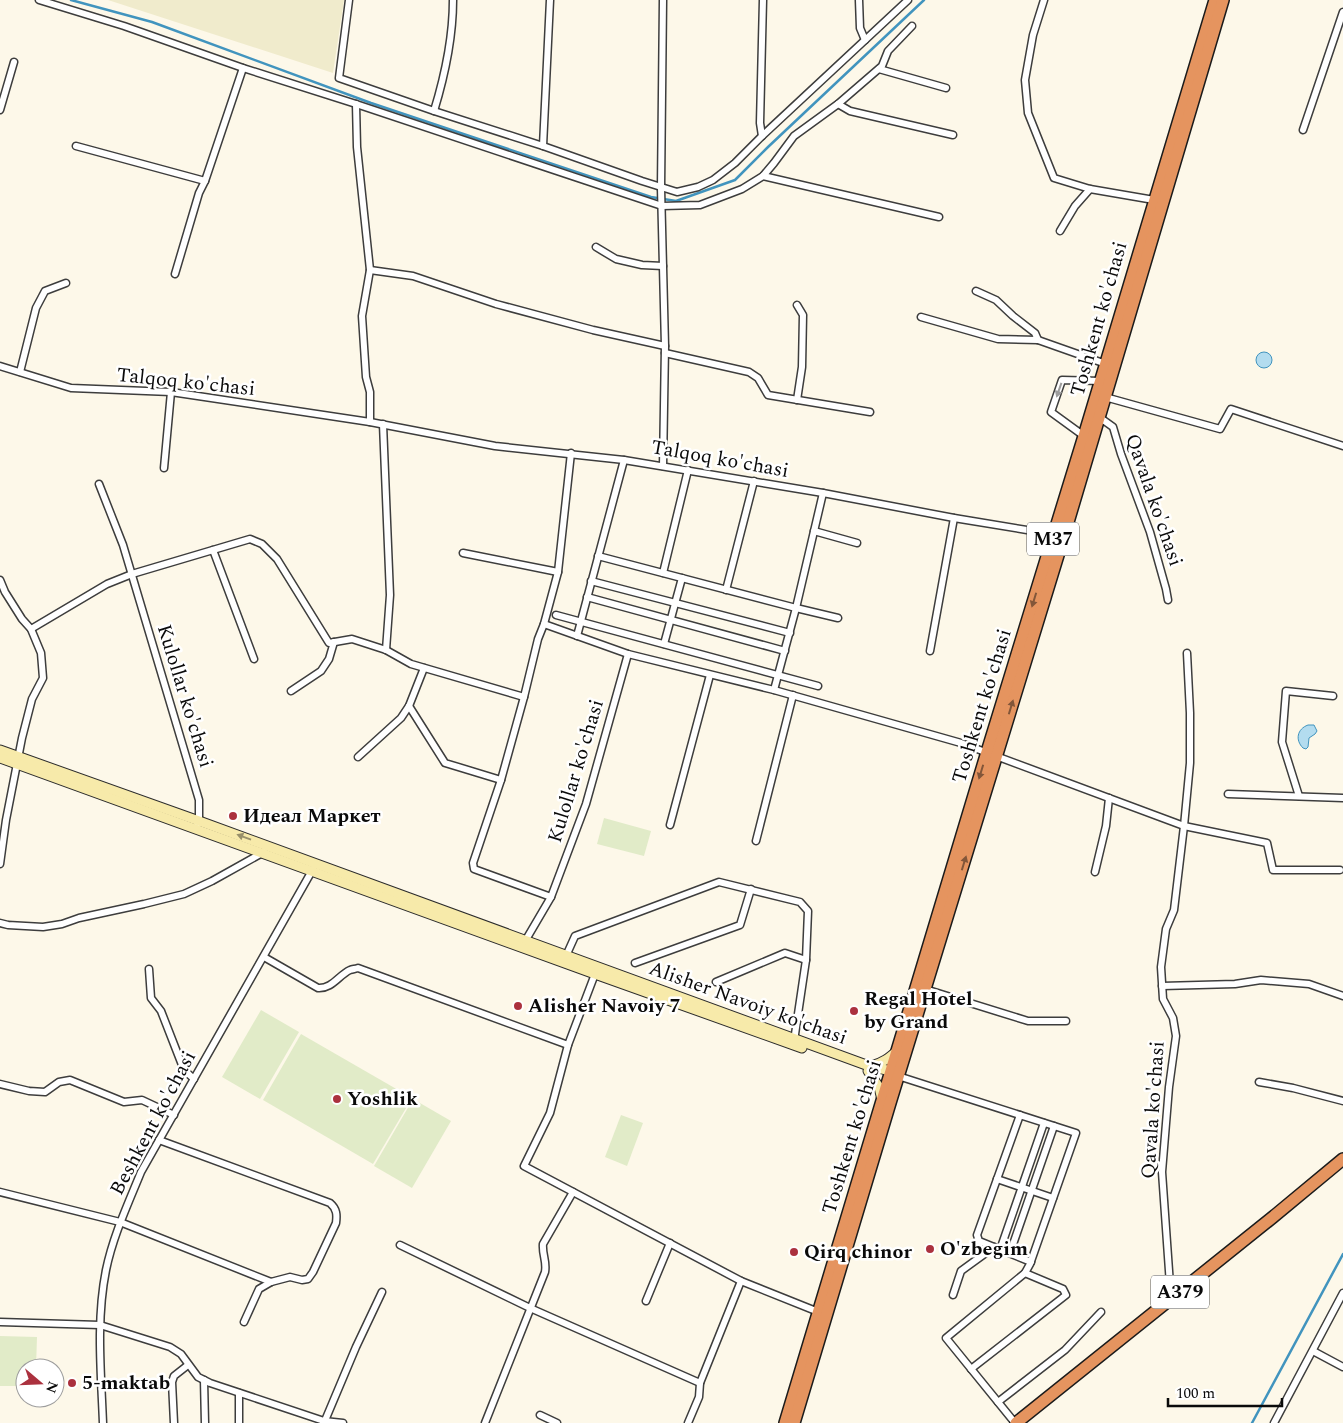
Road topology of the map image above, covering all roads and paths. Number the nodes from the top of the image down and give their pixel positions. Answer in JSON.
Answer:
{"nodes":[{"id":1,"x":39,"y":0,"type":"edge"},
{"id":2,"x":349,"y":0,"type":"edge"},
{"id":3,"x":453,"y":0,"type":"edge"},
{"id":4,"x":550,"y":0,"type":"edge"},
{"id":5,"x":663,"y":0,"type":"edge"},
{"id":6,"x":763,"y":0,"type":"edge"},
{"id":7,"x":859,"y":0,"type":"edge"},
{"id":8,"x":908,"y":0,"type":"edge"},
{"id":9,"x":1044,"y":0,"type":"edge"},
{"id":10,"x":1215,"y":0,"type":"edge"},
{"id":11,"x":1223,"y":0,"type":"edge"},
{"id":12,"x":1343,"y":12,"type":"edge"},
{"id":13,"x":912,"y":26,"type":"dead end"},
{"id":14,"x":865,"y":40,"type":"junction"},
{"id":15,"x":14,"y":62,"type":"dead end"},
{"id":16,"x":243,"y":68,"type":"junction"},
{"id":17,"x":878,"y":69,"type":"junction"},
{"id":18,"x":946,"y":88,"type":"dead end"},
{"id":19,"x":356,"y":104,"type":"junction"},
{"id":20,"x":838,"y":104,"type":"junction"},
{"id":21,"x":0,"y":110,"type":"edge"},
{"id":22,"x":434,"y":111,"type":"junction"},
{"id":23,"x":1303,"y":130,"type":"dead end"},
{"id":24,"x":954,"y":135,"type":"dead end"},
{"id":25,"x":762,"y":136,"type":"junction"},
{"id":26,"x":76,"y":146,"type":"dead end"},
{"id":27,"x":543,"y":146,"type":"junction"},
{"id":28,"x":763,"y":176,"type":"junction"},
{"id":29,"x":205,"y":181,"type":"junction"},
{"id":30,"x":661,"y":188,"type":"junction"},
{"id":31,"x":1090,"y":189,"type":"junction"},
{"id":32,"x":1154,"y":200,"type":"junction"},
{"id":33,"x":662,"y":206,"type":"junction"},
{"id":34,"x":939,"y":217,"type":"dead end"},
{"id":35,"x":1060,"y":231,"type":"dead end"},
{"id":36,"x":596,"y":247,"type":"dead end"},
{"id":37,"x":664,"y":266,"type":"junction"},
{"id":38,"x":370,"y":270,"type":"junction"},
{"id":39,"x":175,"y":274,"type":"dead end"},
{"id":40,"x":66,"y":283,"type":"dead end"},
{"id":41,"x":976,"y":291,"type":"dead end"},
{"id":42,"x":796,"y":305,"type":"dead end"},
{"id":43,"x":921,"y":317,"type":"dead end"},
{"id":44,"x":1038,"y":340,"type":"junction"},
{"id":45,"x":665,"y":350,"type":"junction"},
{"id":46,"x":1106,"y":364,"type":"junction"},
{"id":47,"x":0,"y":366,"type":"edge"},
{"id":48,"x":20,"y":372,"type":"junction"},
{"id":49,"x":1101,"y":381,"type":"junction"},
{"id":50,"x":171,"y":392,"type":"junction"},
{"id":51,"x":1105,"y":397,"type":"junction"},
{"id":52,"x":797,"y":400,"type":"junction"},
{"id":53,"x":870,"y":412,"type":"dead end"},
{"id":54,"x":1099,"y":417,"type":"junction"},
{"id":55,"x":370,"y":422,"type":"junction"},
{"id":56,"x":383,"y":424,"type":"junction"},
{"id":57,"x":1084,"y":436,"type":"junction"},
{"id":58,"x":1343,"y":446,"type":"edge"},
{"id":59,"x":571,"y":453,"type":"junction"},
{"id":60,"x":624,"y":460,"type":"junction"},
{"id":61,"x":663,"y":466,"type":"junction"},
{"id":62,"x":164,"y":468,"type":"dead end"},
{"id":63,"x":688,"y":470,"type":"junction"},
{"id":64,"x":754,"y":482,"type":"junction"},
{"id":65,"x":99,"y":484,"type":"dead end"},
{"id":66,"x":823,"y":493,"type":"junction"},
{"id":67,"x":954,"y":518,"type":"junction"},
{"id":68,"x":814,"y":531,"type":"junction"},
{"id":69,"x":1058,"y":538,"type":"junction"},
{"id":70,"x":857,"y":543,"type":"dead end"},
{"id":71,"x":213,"y":550,"type":"junction"},
{"id":72,"x":463,"y":553,"type":"dead end"},
{"id":73,"x":598,"y":556,"type":"junction"},
{"id":74,"x":558,"y":572,"type":"junction"},
{"id":75,"x":663,"y":573,"type":"junction"},
{"id":76,"x":132,"y":574,"type":"junction"},
{"id":77,"x":682,"y":578,"type":"junction"},
{"id":78,"x":0,"y":580,"type":"edge"},
{"id":79,"x":591,"y":581,"type":"junction"},
{"id":80,"x":726,"y":590,"type":"junction"},
{"id":81,"x":587,"y":597,"type":"junction"},
{"id":82,"x":1168,"y":600,"type":"dead end"},
{"id":83,"x":676,"y":603,"type":"junction"},
{"id":84,"x":796,"y":608,"type":"junction"},
{"id":85,"x":556,"y":615,"type":"dead end"},
{"id":86,"x":838,"y":618,"type":"dead end"},
{"id":87,"x":671,"y":620,"type":"junction"},
{"id":88,"x":580,"y":622,"type":"junction"},
{"id":89,"x":544,"y":624,"type":"junction"},
{"id":90,"x":31,"y":629,"type":"junction"},
{"id":91,"x":790,"y":633,"type":"junction"},
{"id":92,"x":577,"y":636,"type":"junction"},
{"id":93,"x":334,"y":642,"type":"junction"},
{"id":94,"x":664,"y":644,"type":"junction"},
{"id":95,"x":386,"y":650,"type":"junction"},
{"id":96,"x":785,"y":651,"type":"junction"},
{"id":97,"x":930,"y":652,"type":"dead end"},
{"id":98,"x":1187,"y":653,"type":"dead end"},
{"id":99,"x":628,"y":654,"type":"junction"},
{"id":100,"x":254,"y":659,"type":"dead end"},
{"id":101,"x":424,"y":668,"type":"junction"},
{"id":102,"x":710,"y":675,"type":"junction"},
{"id":103,"x":778,"y":675,"type":"junction"},
{"id":104,"x":818,"y":686,"type":"dead end"},
{"id":105,"x":774,"y":690,"type":"junction"},
{"id":106,"x":291,"y":691,"type":"dead end"},
{"id":107,"x":793,"y":695,"type":"junction"},
{"id":108,"x":524,"y":696,"type":"junction"},
{"id":109,"x":1333,"y":696,"type":"dead end"},
{"id":110,"x":409,"y":706,"type":"junction"},
{"id":111,"x":0,"y":750,"type":"edge"},
{"id":112,"x":992,"y":754,"type":"junction"},
{"id":113,"x":358,"y":757,"type":"dead end"},
{"id":114,"x":0,"y":758,"type":"edge"},
{"id":115,"x":18,"y":760,"type":"junction"},
{"id":116,"x":501,"y":780,"type":"junction"},
{"id":117,"x":1228,"y":794,"type":"dead end"},
{"id":118,"x":1299,"y":796,"type":"junction"},
{"id":119,"x":1109,"y":798,"type":"junction"},
{"id":120,"x":1343,"y":798,"type":"edge"},
{"id":121,"x":198,"y":825,"type":"junction"},
{"id":122,"x":670,"y":825,"type":"dead end"},
{"id":123,"x":1184,"y":826,"type":"junction"},
{"id":124,"x":756,"y":841,"type":"dead end"},
{"id":125,"x":272,"y":848,"type":"junction"},
{"id":126,"x":263,"y":853,"type":"junction"},
{"id":127,"x":0,"y":864,"type":"edge"},
{"id":128,"x":314,"y":868,"type":"junction"},
{"id":129,"x":1340,"y":870,"type":"dead end"},
{"id":130,"x":1095,"y":872,"type":"dead end"},
{"id":131,"x":751,"y":889,"type":"junction"},
{"id":132,"x":551,"y":897,"type":"junction"},
{"id":133,"x":0,"y":923,"type":"edge"},
{"id":134,"x":524,"y":944,"type":"junction"},
{"id":135,"x":566,"y":956,"type":"junction"},
{"id":136,"x":264,"y":957,"type":"junction"},
{"id":137,"x":806,"y":960,"type":"junction"},
{"id":138,"x":635,"y":963,"type":"dead end"},
{"id":139,"x":149,"y":969,"type":"dead end"},
{"id":140,"x":595,"y":974,"type":"junction"},
{"id":141,"x":716,"y":982,"type":"dead end"},
{"id":142,"x":1162,"y":986,"type":"junction"},
{"id":143,"x":925,"y":989,"type":"junction"},
{"id":144,"x":1343,"y":996,"type":"edge"},
{"id":145,"x":1066,"y":1021,"type":"dead end"},
{"id":146,"x":794,"y":1042,"type":"junction"},
{"id":147,"x":568,"y":1045,"type":"junction"},
{"id":148,"x":898,"y":1049,"type":"junction"},
{"id":149,"x":869,"y":1069,"type":"junction"},
{"id":150,"x":893,"y":1075,"type":"junction"},
{"id":151,"x":194,"y":1080,"type":"junction"},
{"id":152,"x":1259,"y":1082,"type":"dead end"},
{"id":153,"x":0,"y":1084,"type":"edge"},
{"id":154,"x":1343,"y":1100,"type":"edge"},
{"id":155,"x":882,"y":1101,"type":"junction"},
{"id":156,"x":174,"y":1115,"type":"junction"},
{"id":157,"x":1020,"y":1115,"type":"junction"},
{"id":158,"x":1044,"y":1123,"type":"junction"},
{"id":159,"x":1054,"y":1126,"type":"junction"},
{"id":160,"x":159,"y":1140,"type":"junction"},
{"id":161,"x":1343,"y":1159,"type":"edge"},
{"id":162,"x":997,"y":1179,"type":"junction"},
{"id":163,"x":1022,"y":1187,"type":"junction"},
{"id":164,"x":1031,"y":1191,"type":"junction"},
{"id":165,"x":0,"y":1192,"type":"edge"},
{"id":166,"x":573,"y":1192,"type":"junction"},
{"id":167,"x":1053,"y":1198,"type":"junction"},
{"id":168,"x":120,"y":1222,"type":"junction"},
{"id":169,"x":670,"y":1243,"type":"junction"},
{"id":170,"x":400,"y":1245,"type":"dead end"},
{"id":171,"x":997,"y":1248,"type":"junction"},
{"id":172,"x":1010,"y":1254,"type":"junction"},
{"id":173,"x":1031,"y":1262,"type":"junction"},
{"id":174,"x":1025,"y":1273,"type":"junction"},
{"id":175,"x":741,"y":1281,"type":"junction"},
{"id":176,"x":271,"y":1282,"type":"junction"},
{"id":177,"x":382,"y":1292,"type":"dead end"},
{"id":178,"x":1343,"y":1293,"type":"edge"},
{"id":179,"x":953,"y":1295,"type":"dead end"},
{"id":180,"x":1170,"y":1300,"type":"junction"},
{"id":181,"x":646,"y":1301,"type":"dead end"},
{"id":182,"x":530,"y":1308,"type":"junction"},
{"id":183,"x":1101,"y":1312,"type":"dead end"},
{"id":184,"x":823,"y":1314,"type":"junction"},
{"id":185,"x":0,"y":1322,"type":"edge"},
{"id":186,"x":244,"y":1322,"type":"dead end"},
{"id":187,"x":100,"y":1325,"type":"junction"},
{"id":188,"x":1313,"y":1351,"type":"junction"},
{"id":189,"x":188,"y":1365,"type":"junction"},
{"id":190,"x":1343,"y":1367,"type":"edge"},
{"id":191,"x":971,"y":1370,"type":"junction"},
{"id":192,"x":204,"y":1380,"type":"junction"},
{"id":193,"x":700,"y":1383,"type":"junction"},
{"id":194,"x":240,"y":1393,"type":"junction"},
{"id":195,"x":998,"y":1402,"type":"junction"},
{"id":196,"x":540,"y":1415,"type":"dead end"},
{"id":197,"x":324,"y":1422,"type":"edge"},
{"id":198,"x":103,"y":1423,"type":"edge"},
{"id":199,"x":174,"y":1423,"type":"edge"},
{"id":200,"x":205,"y":1423,"type":"edge"},
{"id":201,"x":239,"y":1423,"type":"edge"},
{"id":202,"x":343,"y":1423,"type":"edge"},
{"id":203,"x":485,"y":1423,"type":"edge"},
{"id":204,"x":557,"y":1423,"type":"edge"},
{"id":205,"x":688,"y":1423,"type":"edge"},
{"id":206,"x":785,"y":1423,"type":"edge"},
{"id":207,"x":794,"y":1423,"type":"edge"},
{"id":208,"x":1016,"y":1423,"type":"edge"},
{"id":209,"x":1274,"y":1423,"type":"edge"}],
"edges":[{"from":1,"to":16,"type":"street"},
{"from":2,"to":22,"type":"street"},
{"from":3,"to":22,"type":"street"},
{"from":4,"to":27,"type":"street"},
{"from":5,"to":30,"type":"street"},
{"from":6,"to":25,"type":"street"},
{"from":7,"to":14,"type":"street"},
{"from":8,"to":14,"type":"street"},
{"from":9,"to":31,"type":"street"},
{"from":10,"to":32,"type":"highway","name":"Toshkent ko'chasi","number":"M37"},
{"from":11,"to":51,"type":"highway","name":"Toshkent ko'chasi","number":"M37"},
{"from":12,"to":23,"type":"street"},
{"from":13,"to":17,"type":"street"},
{"from":14,"to":25,"type":"street"},
{"from":15,"to":21,"type":"street"},
{"from":16,"to":19,"type":"street"},
{"from":16,"to":29,"type":"street"},
{"from":17,"to":18,"type":"street"},
{"from":17,"to":20,"type":"street"},
{"from":19,"to":33,"type":"street"},
{"from":19,"to":38,"type":"street"},
{"from":20,"to":24,"type":"street"},
{"from":20,"to":28,"type":"street"},
{"from":22,"to":27,"type":"street"},
{"from":25,"to":30,"type":"street"},
{"from":26,"to":29,"type":"street"},
{"from":27,"to":30,"type":"street"},
{"from":28,"to":33,"type":"street"},
{"from":28,"to":34,"type":"street"},
{"from":29,"to":39,"type":"street"},
{"from":30,"to":33,"type":"street"},
{"from":31,"to":32,"type":"street"},
{"from":31,"to":35,"type":"street"},
{"from":32,"to":46,"type":"highway","name":"Toshkent ko'chasi","number":"M37"},
{"from":33,"to":37,"type":"street"},
{"from":36,"to":37,"type":"street"},
{"from":37,"to":45,"type":"street"},
{"from":38,"to":45,"type":"street"},
{"from":38,"to":55,"type":"street"},
{"from":40,"to":48,"type":"street"},
{"from":41,"to":44,"type":"street"},
{"from":42,"to":52,"type":"street"},
{"from":43,"to":44,"type":"street"},
{"from":44,"to":46,"type":"street"},
{"from":45,"to":52,"type":"street"},
{"from":45,"to":61,"type":"street"},
{"from":46,"to":49,"type":"highway","name":"Toshkent ko'chasi","number":"M37"},
{"from":47,"to":48,"type":"street","name":"Talqoq ko'chasi"},
{"from":48,"to":50,"type":"street","name":"Talqoq ko'chasi"},
{"from":49,"to":57,"type":"highway","name":"Toshkent ko'chasi","number":"M37"},
{"from":49,"to":57,"type":"street","one_way":true},
{"from":50,"to":55,"type":"street","name":"Talqoq ko'chasi"},
{"from":50,"to":62,"type":"street"},
{"from":51,"to":54,"type":"highway","name":"Toshkent ko'chasi","number":"M37"},
{"from":51,"to":58,"type":"street"},
{"from":52,"to":53,"type":"street"},
{"from":54,"to":69,"type":"highway","name":"Toshkent ko'chasi","number":"M37"},
{"from":54,"to":82,"type":"street","name":"Qavala ko'chasi"},
{"from":55,"to":56,"type":"street","name":"Talqoq ko'chasi"},
{"from":56,"to":59,"type":"street","name":"Talqoq ko'chasi"},
{"from":56,"to":95,"type":"street"},
{"from":57,"to":69,"type":"highway","name":"Toshkent ko'chasi","number":"M37"},
{"from":59,"to":60,"type":"street","name":"Talqoq ko'chasi"},
{"from":59,"to":74,"type":"street"},
{"from":60,"to":61,"type":"street","name":"Talqoq ko'chasi"},
{"from":60,"to":73,"type":"street"},
{"from":61,"to":63,"type":"street","name":"Talqoq ko'chasi"},
{"from":63,"to":64,"type":"street","name":"Talqoq ko'chasi"},
{"from":63,"to":75,"type":"street"},
{"from":64,"to":66,"type":"street","name":"Talqoq ko'chasi"},
{"from":64,"to":80,"type":"street"},
{"from":65,"to":76,"type":"street","name":"Kulollar ko'chasi"},
{"from":66,"to":67,"type":"street","name":"Talqoq ko'chasi"},
{"from":66,"to":68,"type":"street"},
{"from":67,"to":69,"type":"street","name":"Talqoq ko'chasi"},
{"from":67,"to":97,"type":"street"},
{"from":68,"to":70,"type":"street"},
{"from":68,"to":84,"type":"street"},
{"from":69,"to":112,"type":"highway","name":"Toshkent ko'chasi","number":"M37"},
{"from":71,"to":76,"type":"street"},
{"from":71,"to":93,"type":"street"},
{"from":71,"to":100,"type":"street"},
{"from":72,"to":74,"type":"street"},
{"from":73,"to":75,"type":"street"},
{"from":73,"to":79,"type":"street"},
{"from":74,"to":89,"type":"street"},
{"from":75,"to":77,"type":"street"},
{"from":76,"to":90,"type":"street"},
{"from":76,"to":121,"type":"street","name":"Kulollar ko'chasi"},
{"from":77,"to":80,"type":"street"},
{"from":77,"to":83,"type":"street"},
{"from":78,"to":90,"type":"street"},
{"from":79,"to":81,"type":"street"},
{"from":79,"to":83,"type":"street"},
{"from":80,"to":84,"type":"street"},
{"from":81,"to":87,"type":"street"},
{"from":81,"to":88,"type":"street"},
{"from":83,"to":87,"type":"street"},
{"from":83,"to":91,"type":"street"},
{"from":84,"to":86,"type":"street"},
{"from":84,"to":91,"type":"street"},
{"from":85,"to":88,"type":"street"},
{"from":87,"to":94,"type":"street"},
{"from":87,"to":96,"type":"street"},
{"from":88,"to":92,"type":"street"},
{"from":88,"to":94,"type":"street"},
{"from":89,"to":92,"type":"street"},
{"from":89,"to":108,"type":"street"},
{"from":90,"to":115,"type":"street"},
{"from":91,"to":96,"type":"street"},
{"from":92,"to":99,"type":"street"},
{"from":93,"to":95,"type":"street"},
{"from":93,"to":106,"type":"street"},
{"from":94,"to":103,"type":"street"},
{"from":95,"to":101,"type":"street"},
{"from":96,"to":103,"type":"street"},
{"from":98,"to":123,"type":"street","name":"Qavala ko'chasi"},
{"from":99,"to":102,"type":"street"},
{"from":99,"to":132,"type":"street","name":"Kulollar ko'chasi"},
{"from":101,"to":108,"type":"street"},
{"from":101,"to":110,"type":"street"},
{"from":102,"to":105,"type":"street"},
{"from":102,"to":122,"type":"street"},
{"from":103,"to":104,"type":"street"},
{"from":103,"to":105,"type":"street"},
{"from":105,"to":107,"type":"street"},
{"from":107,"to":112,"type":"street"},
{"from":107,"to":124,"type":"street"},
{"from":108,"to":116,"type":"street"},
{"from":109,"to":118,"type":"street"},
{"from":110,"to":113,"type":"street"},
{"from":110,"to":116,"type":"street"},
{"from":111,"to":115,"type":"main road","name":"Alisher Navoiy ko'chasi"},
{"from":112,"to":119,"type":"street"},
{"from":143,"to":112,"type":"highway","name":"Toshkent ko'chasi","number":"M37","one_way":true},
{"from":112,"to":148,"type":"highway","name":"Toshkent ko'chasi","number":"M37","one_way":true},
{"from":114,"to":115,"type":"main road","name":"Alisher Navoiy ko'chasi"},
{"from":115,"to":121,"type":"main road","name":"Alisher Navoiy ko'chasi"},
{"from":115,"to":127,"type":"street"},
{"from":116,"to":132,"type":"street"},
{"from":117,"to":118,"type":"street"},
{"from":118,"to":120,"type":"street"},
{"from":119,"to":123,"type":"street"},
{"from":119,"to":130,"type":"street"},
{"from":125,"to":121,"type":"main road","name":"Alisher Navoiy ko'chasi","one_way":true},
{"from":121,"to":126,"type":"main road","name":"Alisher Navoiy ko'chasi"},
{"from":123,"to":129,"type":"street"},
{"from":123,"to":142,"type":"street","name":"Qavala ko'chasi"},
{"from":125,"to":126,"type":"street"},
{"from":125,"to":128,"type":"main road","name":"Alisher Navoiy ko'chasi"},
{"from":126,"to":128,"type":"main road","name":"Alisher Navoiy ko'chasi"},
{"from":126,"to":133,"type":"street"},
{"from":128,"to":134,"type":"main road","name":"Alisher Navoiy ko'chasi"},
{"from":128,"to":136,"type":"street","name":"Beshkent ko'chasi"},
{"from":131,"to":135,"type":"street"},
{"from":131,"to":137,"type":"street"},
{"from":131,"to":138,"type":"street"},
{"from":132,"to":134,"type":"street","name":"Kulollar ko'chasi"},
{"from":134,"to":135,"type":"main road","name":"Alisher Navoiy ko'chasi"},
{"from":134,"to":140,"type":"main road","name":"Alisher Navoiy ko'chasi"},
{"from":135,"to":146,"type":"main road","name":"Alisher Navoiy ko'chasi"},
{"from":136,"to":147,"type":"street"},
{"from":136,"to":151,"type":"street","name":"Beshkent ko'chasi"},
{"from":137,"to":141,"type":"street"},
{"from":137,"to":146,"type":"street"},
{"from":139,"to":151,"type":"street"},
{"from":140,"to":146,"type":"main road","name":"Alisher Navoiy ko'chasi"},
{"from":140,"to":147,"type":"street"},
{"from":142,"to":144,"type":"street"},
{"from":142,"to":180,"type":"street","name":"Qavala ko'chasi"},
{"from":143,"to":145,"type":"street"},
{"from":143,"to":150,"type":"highway","name":"Toshkent ko'chasi","number":"M37"},
{"from":146,"to":149,"type":"main road","name":"Alisher Navoiy ko'chasi"},
{"from":147,"to":166,"type":"street"},
{"from":148,"to":149,"type":"main road"},
{"from":148,"to":150,"type":"highway","name":"Toshkent ko'chasi","number":"M37"},
{"from":149,"to":150,"type":"main road","name":"Alisher Navoiy ko'chasi"},
{"from":149,"to":155,"type":"main road"},
{"from":150,"to":155,"type":"highway","name":"Toshkent ko'chasi","number":"M37"},
{"from":150,"to":157,"type":"street"},
{"from":150,"to":184,"type":"highway","name":"Toshkent ko'chasi","number":"M37"},
{"from":151,"to":156,"type":"street","name":"Beshkent ko'chasi"},
{"from":152,"to":154,"type":"street"},
{"from":153,"to":156,"type":"street"},
{"from":155,"to":184,"type":"highway","name":"Toshkent ko'chasi","number":"M37"},
{"from":156,"to":160,"type":"street","name":"Beshkent ko'chasi"},
{"from":157,"to":158,"type":"street"},
{"from":157,"to":162,"type":"street"},
{"from":158,"to":159,"type":"street"},
{"from":158,"to":163,"type":"street"},
{"from":159,"to":164,"type":"street"},
{"from":159,"to":167,"type":"street"},
{"from":160,"to":168,"type":"street","name":"Beshkent ko'chasi"},
{"from":160,"to":176,"type":"street"},
{"from":161,"to":180,"type":"highway","number":"A379"},
{"from":162,"to":163,"type":"street"},
{"from":162,"to":171,"type":"street"},
{"from":163,"to":164,"type":"street"},
{"from":163,"to":171,"type":"street"},
{"from":164,"to":167,"type":"street"},
{"from":164,"to":172,"type":"street"},
{"from":165,"to":168,"type":"street"},
{"from":166,"to":169,"type":"street"},
{"from":166,"to":182,"type":"street"},
{"from":167,"to":173,"type":"street"},
{"from":168,"to":176,"type":"street"},
{"from":168,"to":187,"type":"street","name":"Beshkent ko'chasi"},
{"from":169,"to":175,"type":"street"},
{"from":169,"to":181,"type":"street"},
{"from":170,"to":182,"type":"street"},
{"from":171,"to":172,"type":"street"},
{"from":171,"to":179,"type":"street"},
{"from":172,"to":173,"type":"street"},
{"from":173,"to":174,"type":"street"},
{"from":174,"to":191,"type":"street"},
{"from":174,"to":191,"type":"street"},
{"from":175,"to":184,"type":"street"},
{"from":175,"to":193,"type":"street"},
{"from":176,"to":186,"type":"street"},
{"from":177,"to":197,"type":"street"},
{"from":178,"to":188,"type":"street"},
{"from":180,"to":208,"type":"highway","number":"A379"},
{"from":182,"to":193,"type":"street"},
{"from":182,"to":203,"type":"street"},
{"from":183,"to":195,"type":"street"},
{"from":184,"to":206,"type":"highway","name":"Toshkent ko'chasi","number":"M37"},
{"from":184,"to":207,"type":"highway","name":"Toshkent ko'chasi","number":"M37"},
{"from":185,"to":187,"type":"street"},
{"from":187,"to":189,"type":"street"},
{"from":187,"to":198,"type":"street","name":"Beshkent ko'chasi"},
{"from":188,"to":190,"type":"street"},
{"from":188,"to":209,"type":"street"},
{"from":189,"to":192,"type":"street"},
{"from":189,"to":199,"type":"street"},
{"from":191,"to":195,"type":"street"},
{"from":192,"to":194,"type":"street"},
{"from":192,"to":200,"type":"street"},
{"from":193,"to":205,"type":"street"},
{"from":194,"to":197,"type":"street"},
{"from":194,"to":201,"type":"street"},
{"from":195,"to":208,"type":"street"},
{"from":196,"to":204,"type":"street"},
{"from":197,"to":202,"type":"street"}]}
